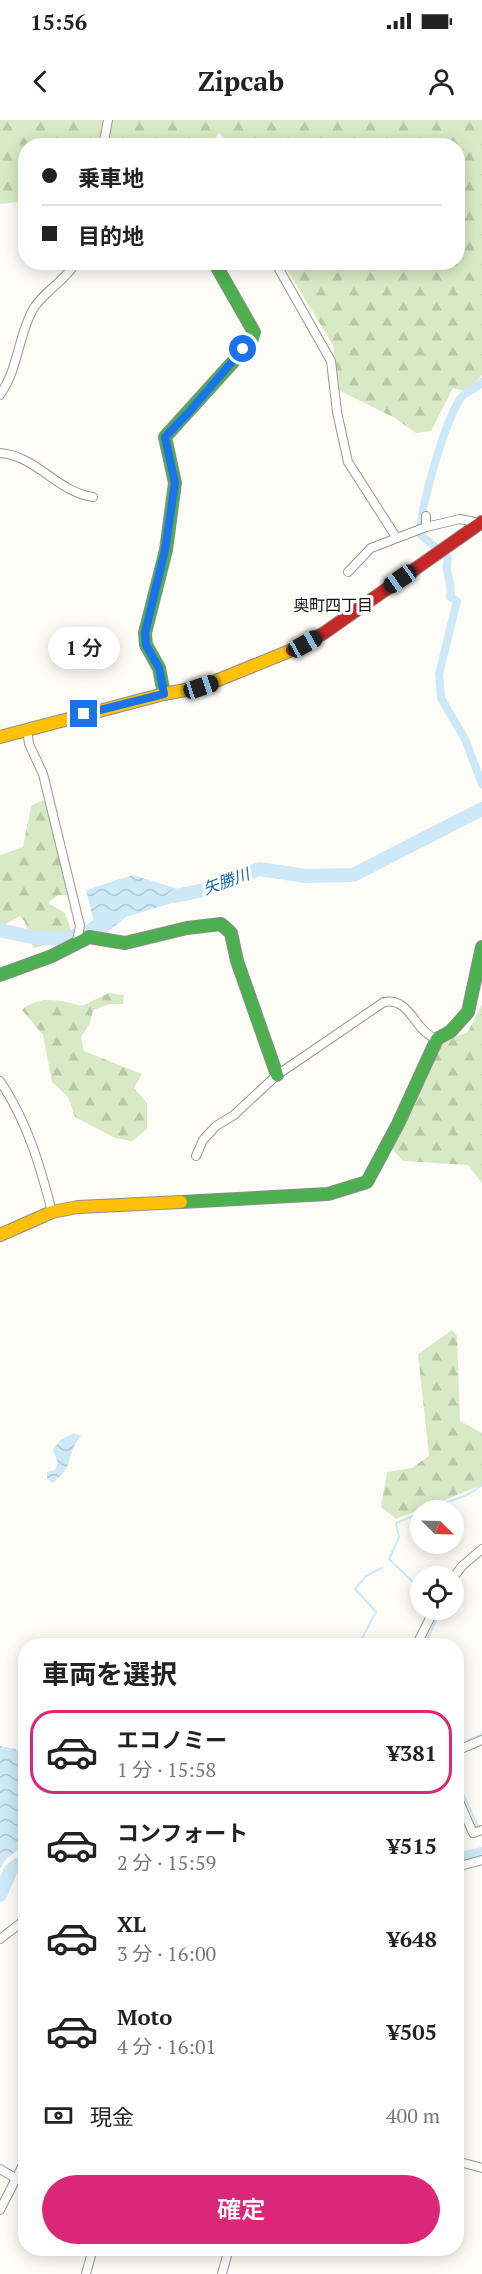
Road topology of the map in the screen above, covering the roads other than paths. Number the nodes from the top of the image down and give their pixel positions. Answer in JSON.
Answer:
{"nodes":[{"id":1,"x":108,"y":120,"type":"edge"},
{"id":2,"x":105,"y":138,"type":"edge"},
{"id":3,"x":72,"y":270,"type":"edge"},
{"id":4,"x":219,"y":270,"type":"edge"},
{"id":5,"x":280,"y":270,"type":"edge"},
{"id":6,"x":0,"y":395,"type":"edge"},
{"id":7,"x":0,"y":453,"type":"edge"},
{"id":8,"x":93,"y":497,"type":"dead end"},
{"id":9,"x":426,"y":516,"type":"dead end"},
{"id":10,"x":481,"y":522,"type":"edge"},
{"id":11,"x":426,"y":527,"type":"junction"},
{"id":12,"x":396,"y":537,"type":"junction"},
{"id":13,"x":348,"y":572,"type":"dead end"},
{"id":14,"x":164,"y":694,"type":"junction"},
{"id":15,"x":27,"y":729,"type":"junction"},
{"id":16,"x":0,"y":737,"type":"edge"},
{"id":17,"x":75,"y":945,"type":"junction"},
{"id":18,"x":482,"y":947,"type":"edge"},
{"id":19,"x":0,"y":975,"type":"edge"},
{"id":20,"x":437,"y":1039,"type":"junction"},
{"id":21,"x":277,"y":1075,"type":"junction"},
{"id":22,"x":0,"y":1081,"type":"edge"},
{"id":23,"x":196,"y":1156,"type":"dead end"},
{"id":24,"x":52,"y":1212,"type":"junction"},
{"id":25,"x":0,"y":1235,"type":"edge"},
{"id":26,"x":482,"y":1549,"type":"edge"},
{"id":27,"x":462,"y":1566,"type":"edge"},
{"id":28,"x":429,"y":1620,"type":"edge"},
{"id":29,"x":420,"y":1638,"type":"edge"},
{"id":30,"x":482,"y":1740,"type":"edge"},
{"id":31,"x":464,"y":1748,"type":"edge"},
{"id":32,"x":464,"y":1812,"type":"edge"},
{"id":33,"x":482,"y":1830,"type":"edge"},
{"id":34,"x":482,"y":1860,"type":"edge"},
{"id":35,"x":464,"y":1864,"type":"edge"},
{"id":36,"x":18,"y":1925,"type":"edge"},
{"id":37,"x":0,"y":1939,"type":"edge"},
{"id":38,"x":464,"y":2163,"type":"edge"},
{"id":39,"x":482,"y":2168,"type":"edge"},
{"id":40,"x":0,"y":2169,"type":"edge"},
{"id":41,"x":18,"y":2173,"type":"edge"},
{"id":42,"x":15,"y":2178,"type":"junction"},
{"id":43,"x":0,"y":2210,"type":"edge"},
{"id":44,"x":91,"y":2256,"type":"edge"},
{"id":45,"x":227,"y":2256,"type":"edge"},
{"id":46,"x":86,"y":2274,"type":"edge"},
{"id":47,"x":222,"y":2274,"type":"edge"}],
"edges":[{"from":1,"to":2,"type":"street"},
{"from":3,"to":6,"type":"street"},
{"from":4,"to":14,"type":"street"},
{"from":5,"to":12,"type":"street"},
{"from":7,"to":8,"type":"street"},
{"from":9,"to":11,"type":"street"},
{"from":10,"to":11,"type":"street"},
{"from":10,"to":14,"type":"street"},
{"from":11,"to":12,"type":"street"},
{"from":12,"to":13,"type":"street"},
{"from":14,"to":15,"type":"street"},
{"from":15,"to":16,"type":"street"},
{"from":15,"to":17,"type":"street"},
{"from":17,"to":19,"type":"street"},
{"from":17,"to":21,"type":"street"},
{"from":18,"to":20,"type":"street"},
{"from":20,"to":21,"type":"street"},
{"from":20,"to":24,"type":"street"},
{"from":21,"to":23,"type":"street"},
{"from":22,"to":24,"type":"street"},
{"from":24,"to":25,"type":"street"},
{"from":26,"to":27,"type":"street"},
{"from":28,"to":29,"type":"street"},
{"from":30,"to":31,"type":"street"},
{"from":32,"to":33,"type":"street"},
{"from":34,"to":35,"type":"street"},
{"from":36,"to":37,"type":"street"},
{"from":38,"to":39,"type":"street"},
{"from":40,"to":42,"type":"street"},
{"from":41,"to":42,"type":"street"},
{"from":42,"to":43,"type":"street"},
{"from":44,"to":46,"type":"street"},
{"from":45,"to":47,"type":"street"}]}
